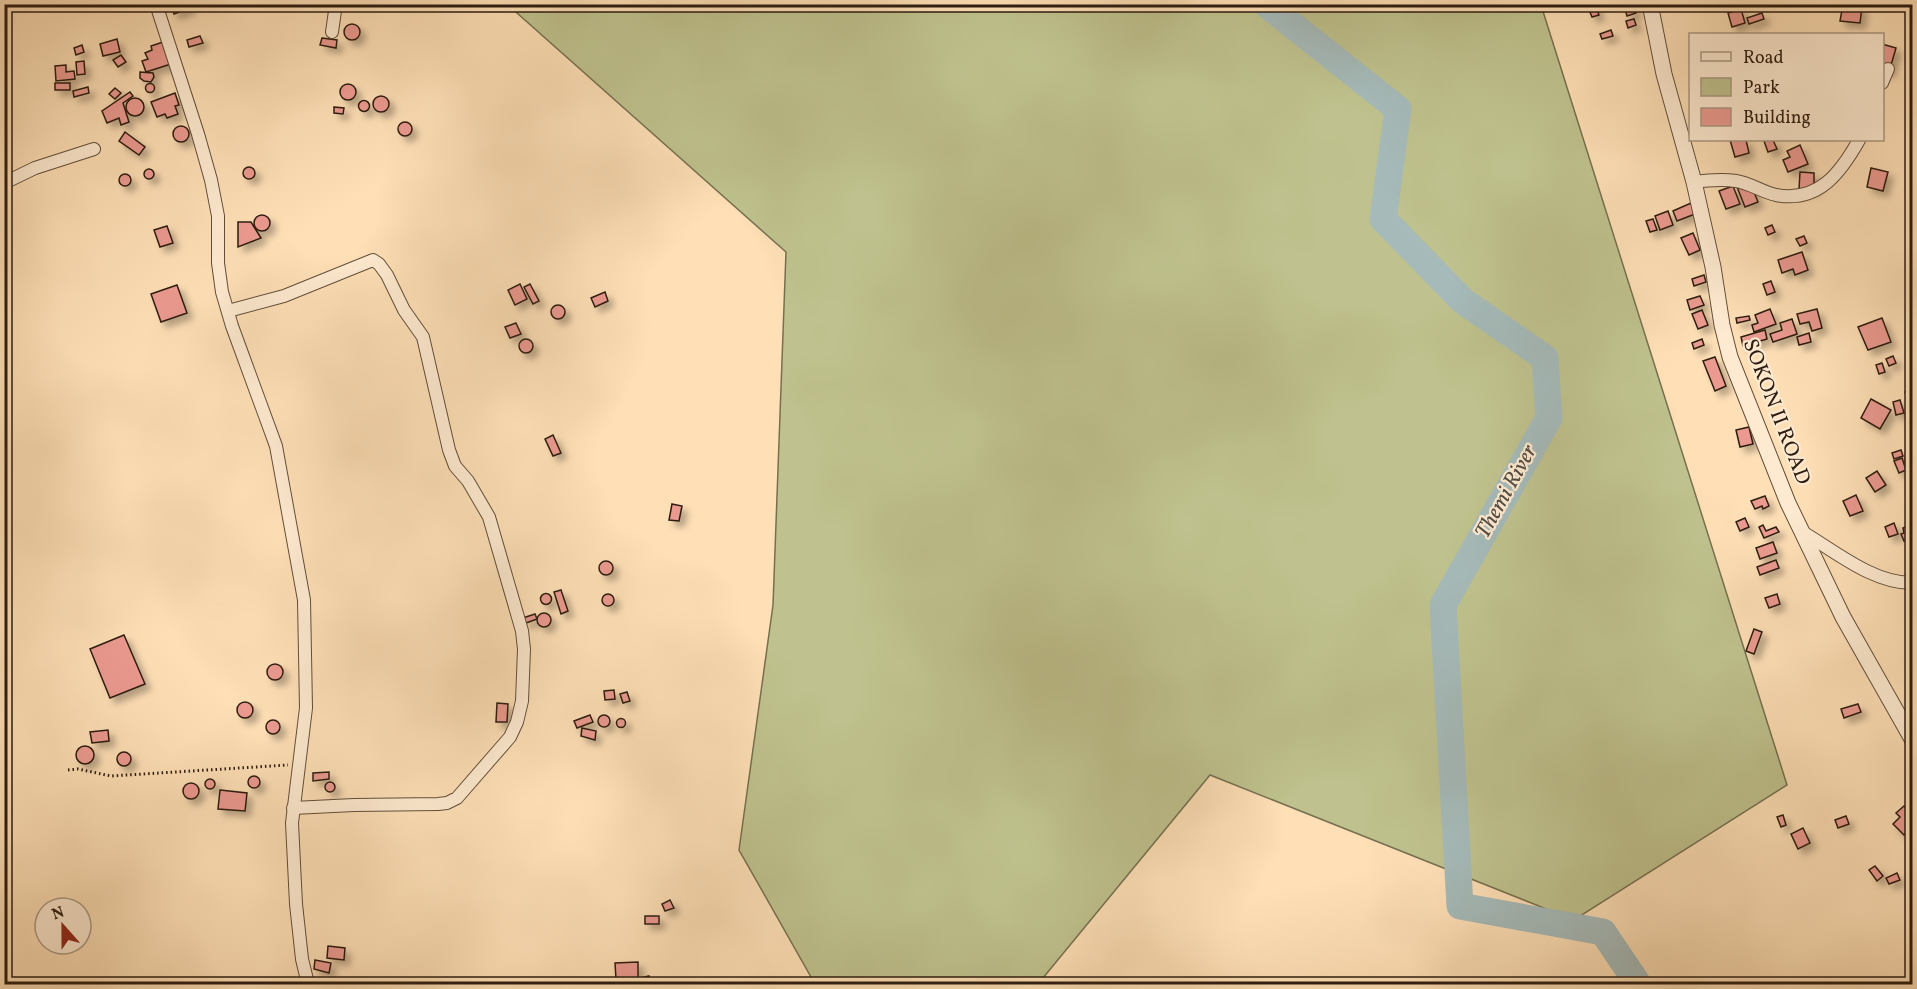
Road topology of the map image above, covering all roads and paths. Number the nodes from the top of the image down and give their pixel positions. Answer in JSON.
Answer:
{"nodes":[{"id":1,"x":156,"y":4,"type":"edge"},
{"id":2,"x":336,"y":4,"type":"edge"},
{"id":3,"x":1650,"y":4,"type":"edge"},
{"id":4,"x":332,"y":32,"type":"dead end"},
{"id":5,"x":1888,"y":69,"type":"dead end"},
{"id":6,"x":1884,"y":78,"type":"edge"},
{"id":7,"x":1858,"y":141,"type":"edge"},
{"id":8,"x":94,"y":149,"type":"dead end"},
{"id":9,"x":1694,"y":182,"type":"junction"},
{"id":10,"x":4,"y":183,"type":"edge"},
{"id":11,"x":228,"y":311,"type":"junction"},
{"id":12,"x":1804,"y":533,"type":"junction"},
{"id":13,"x":1912,"y":583,"type":"edge"},
{"id":14,"x":1912,"y":739,"type":"edge"},
{"id":15,"x":299,"y":764,"type":"junction"},
{"id":16,"x":68,"y":770,"type":"dead end"},
{"id":17,"x":293,"y":808,"type":"junction"},
{"id":18,"x":308,"y":984,"type":"edge"}],
"edges":[{"from":1,"to":11,"type":"street"},
{"from":2,"to":4,"type":"street"},
{"from":3,"to":9,"type":"street","name":"SOKON II ROAD"},
{"from":5,"to":6,"type":"street"},
{"from":7,"to":9,"type":"street"},
{"from":8,"to":10,"type":"street"},
{"from":9,"to":12,"type":"street","name":"SOKON II ROAD"},
{"from":11,"to":15,"type":"street"},
{"from":11,"to":17,"type":"street"},
{"from":12,"to":13,"type":"street"},
{"from":12,"to":14,"type":"street","name":"SOKON II ROAD"},
{"from":15,"to":16,"type":"path"},
{"from":15,"to":17,"type":"street"},
{"from":17,"to":18,"type":"street"}]}
